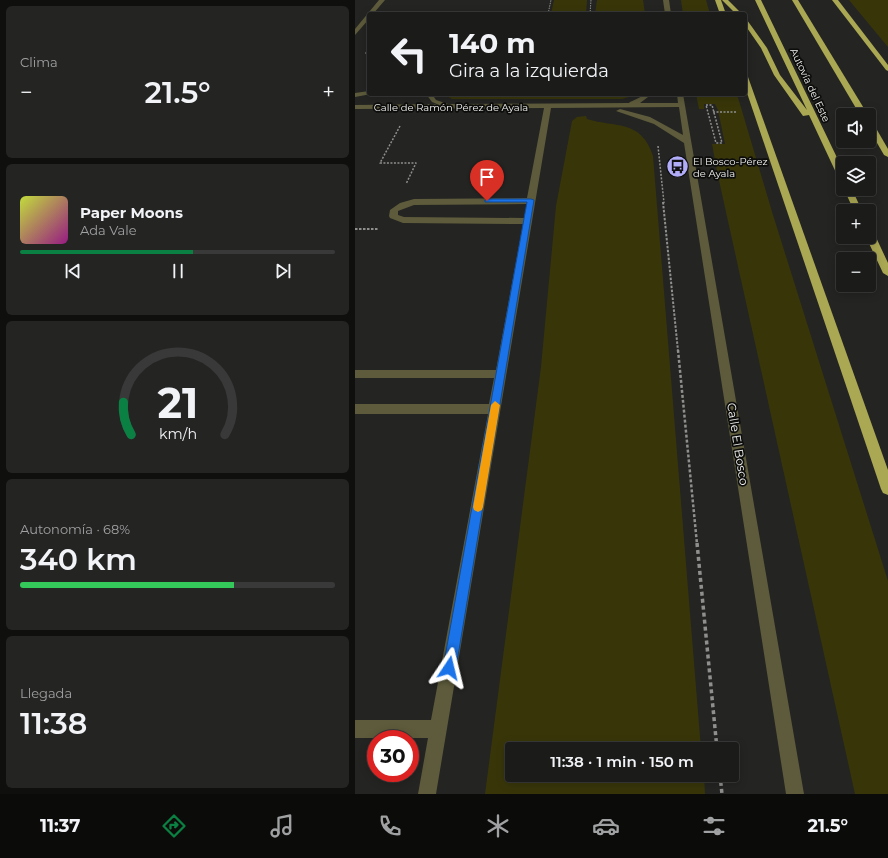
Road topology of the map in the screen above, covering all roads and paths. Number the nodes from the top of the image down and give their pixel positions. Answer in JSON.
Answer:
{"nodes":[{"id":1,"x":382,"y":0,"type":"edge"},
{"id":2,"x":551,"y":0,"type":"edge"},
{"id":3,"x":591,"y":0,"type":"edge"},
{"id":4,"x":666,"y":0,"type":"edge"},
{"id":5,"x":718,"y":0,"type":"edge"},
{"id":6,"x":725,"y":0,"type":"edge"},
{"id":7,"x":759,"y":0,"type":"edge"},
{"id":8,"x":795,"y":0,"type":"edge"},
{"id":9,"x":835,"y":0,"type":"edge"},
{"id":10,"x":372,"y":12,"type":"edge"},
{"id":11,"x":548,"y":12,"type":"edge"},
{"id":12,"x":590,"y":12,"type":"edge"},
{"id":13,"x":668,"y":12,"type":"edge"},
{"id":14,"x":722,"y":12,"type":"edge"},
{"id":15,"x":737,"y":12,"type":"edge"},
{"id":16,"x":367,"y":19,"type":"edge"},
{"id":17,"x":747,"y":25,"type":"edge"},
{"id":18,"x":355,"y":33,"type":"edge"},
{"id":19,"x":888,"y":69,"type":"edge"},
{"id":20,"x":747,"y":83,"type":"edge"},
{"id":21,"x":367,"y":93,"type":"edge"},
{"id":22,"x":355,"y":95,"type":"edge"},
{"id":23,"x":430,"y":96,"type":"edge"},
{"id":24,"x":647,"y":96,"type":"edge"},
{"id":25,"x":680,"y":96,"type":"edge"},
{"id":26,"x":682,"y":105,"type":"junction"},
{"id":27,"x":411,"y":106,"type":"junction"},
{"id":28,"x":447,"y":106,"type":"junction"},
{"id":29,"x":548,"y":106,"type":"junction"},
{"id":30,"x":596,"y":106,"type":"junction"},
{"id":31,"x":625,"y":106,"type":"junction"},
{"id":32,"x":355,"y":107,"type":"edge"},
{"id":33,"x":860,"y":108,"type":"edge"},
{"id":34,"x":707,"y":112,"type":"joint"},
{"id":35,"x":821,"y":133,"type":"junction"},
{"id":36,"x":876,"y":135,"type":"edge"},
{"id":37,"x":689,"y":143,"type":"junction"},
{"id":38,"x":658,"y":144,"type":"dead end"},
{"id":39,"x":888,"y":155,"type":"edge"},
{"id":40,"x":836,"y":165,"type":"edge"},
{"id":41,"x":531,"y":200,"type":"junction"},
{"id":42,"x":394,"y":210,"type":"junction"},
{"id":43,"x":528,"y":221,"type":"junction"},
{"id":44,"x":874,"y":244,"type":"edge"},
{"id":45,"x":888,"y":273,"type":"edge"},
{"id":46,"x":355,"y":374,"type":"edge"},
{"id":47,"x":500,"y":374,"type":"junction"},
{"id":48,"x":355,"y":409,"type":"edge"},
{"id":49,"x":495,"y":409,"type":"junction"},
{"id":50,"x":888,"y":489,"type":"edge"},
{"id":51,"x":355,"y":729,"type":"edge"},
{"id":52,"x":439,"y":729,"type":"junction"},
{"id":53,"x":716,"y":742,"type":"edge"},
{"id":54,"x":721,"y":782,"type":"edge"},
{"id":55,"x":427,"y":794,"type":"edge"},
{"id":56,"x":722,"y":794,"type":"edge"},
{"id":57,"x":795,"y":794,"type":"edge"}],
"edges":[{"from":1,"to":10,"type":"street"},
{"from":2,"to":11,"type":"path"},
{"from":3,"to":12,"type":"path"},
{"from":4,"to":13,"type":"street"},
{"from":5,"to":14,"type":"highway"},
{"from":6,"to":15,"type":"highway"},
{"from":7,"to":35,"type":"highway","name":"Autovía del Este"},
{"from":8,"to":33,"type":"highway"},
{"from":9,"to":19,"type":"highway"},
{"from":16,"to":18,"type":"street"},
{"from":17,"to":35,"type":"highway"},
{"from":20,"to":50,"type":"highway"},
{"from":21,"to":22,"type":"street","name":"Calle de Ramón Pérez de Ayala"},
{"from":23,"to":28,"type":"street"},
{"from":24,"to":31,"type":"street","name":"Calle de Ramón Pérez de Ayala"},
{"from":25,"to":26,"type":"street","name":"Calle El Bosco"},
{"from":26,"to":31,"type":"street","name":"Calle de Ramón Pérez de Ayala"},
{"from":26,"to":37,"type":"street","name":"Calle El Bosco"},
{"from":27,"to":28,"type":"street","name":"Calle de Ramón Pérez de Ayala"},
{"from":27,"to":32,"type":"street","name":"Calle de Ramón Pérez de Ayala"},
{"from":27,"to":42,"type":"path"},
{"from":28,"to":29,"type":"street","name":"Calle de Ramón Pérez de Ayala"},
{"from":29,"to":30,"type":"street","name":"Calle de Ramón Pérez de Ayala"},
{"from":29,"to":41,"type":"street"},
{"from":30,"to":31,"type":"street","name":"Calle de Ramón Pérez de Ayala"},
{"from":30,"to":37,"type":"street"},
{"from":34,"to":34,"type":"path"},
{"from":35,"to":40,"type":"highway","name":"Autovía del Este"},
{"from":36,"to":39,"type":"highway"},
{"from":37,"to":57,"type":"street","name":"Calle El Bosco"},
{"from":38,"to":53,"type":"path"},
{"from":41,"to":42,"type":"street"},
{"from":41,"to":43,"type":"street"},
{"from":42,"to":43,"type":"street"},
{"from":43,"to":47,"type":"street"},
{"from":44,"to":45,"type":"highway"},
{"from":46,"to":47,"type":"street"},
{"from":47,"to":49,"type":"street"},
{"from":48,"to":49,"type":"street"},
{"from":49,"to":52,"type":"street"},
{"from":51,"to":52,"type":"street"},
{"from":52,"to":55,"type":"street"},
{"from":54,"to":56,"type":"path"}]}
